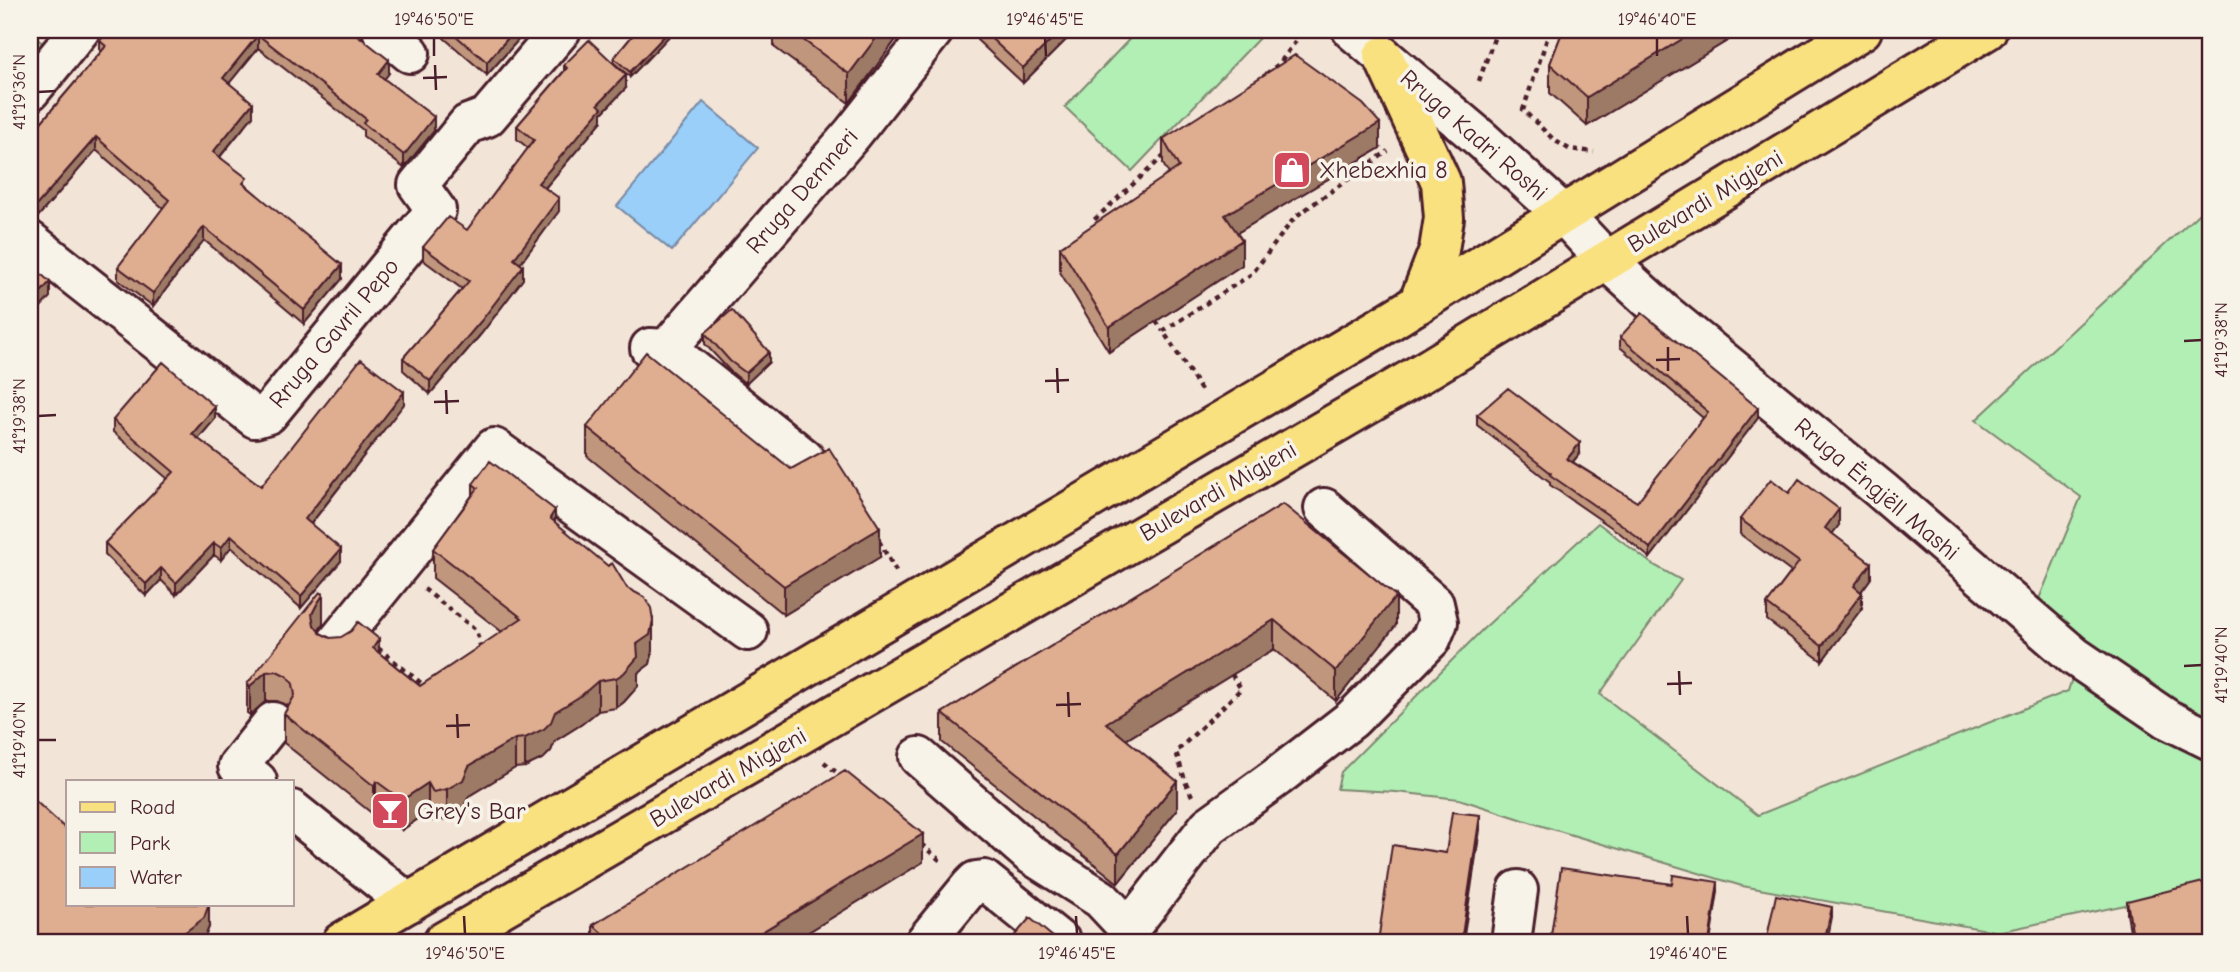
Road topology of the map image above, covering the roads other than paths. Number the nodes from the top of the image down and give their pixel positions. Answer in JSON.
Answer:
{"nodes":[{"id":1,"x":80,"y":30,"type":"edge"},
{"id":2,"x":561,"y":30,"type":"edge"},
{"id":3,"x":934,"y":30,"type":"edge"},
{"id":4,"x":1352,"y":30,"type":"edge"},
{"id":5,"x":1862,"y":30,"type":"edge"},
{"id":6,"x":1987,"y":30,"type":"edge"},
{"id":7,"x":1383,"y":56,"type":"junction"},
{"id":8,"x":30,"y":91,"type":"edge"},
{"id":9,"x":1562,"y":213,"type":"junction"},
{"id":10,"x":30,"y":241,"type":"edge"},
{"id":11,"x":1607,"y":261,"type":"junction"},
{"id":12,"x":1418,"y":304,"type":"junction"},
{"id":13,"x":804,"y":458,"type":"edge"},
{"id":14,"x":1324,"y":508,"type":"dead end"},
{"id":15,"x":748,"y":631,"type":"dead end"},
{"id":16,"x":342,"y":636,"type":"edge"},
{"id":17,"x":274,"y":722,"type":"dead end"},
{"id":18,"x":2210,"y":740,"type":"edge"},
{"id":19,"x":919,"y":757,"type":"dead end"},
{"id":20,"x":256,"y":780,"type":"edge"},
{"id":21,"x":294,"y":812,"type":"edge"},
{"id":22,"x":1518,"y":890,"type":"dead end"},
{"id":23,"x":408,"y":903,"type":"junction"},
{"id":24,"x":1129,"y":935,"type":"edge"},
{"id":25,"x":452,"y":940,"type":"edge"},
{"id":26,"x":342,"y":942,"type":"edge"},
{"id":27,"x":925,"y":942,"type":"edge"},
{"id":28,"x":1061,"y":942,"type":"edge"},
{"id":29,"x":1511,"y":942,"type":"edge"}],
"edges":[{"from":1,"to":8,"type":"street"},
{"from":2,"to":10,"type":"street","name":"Rruga Gavril Pepo"},
{"from":3,"to":13,"type":"street","name":"Rruga Demneri"},
{"from":4,"to":7,"type":"street","name":"Rruga Kadri Roshi"},
{"from":5,"to":9,"type":"main road"},
{"from":6,"to":11,"type":"main road","name":"Bulevardi Migjeni"},
{"from":7,"to":9,"type":"street","name":"Rruga Kadri Roshi"},
{"from":7,"to":12,"type":"main road"},
{"from":9,"to":11,"type":"street","name":"Rruga Ëngjëll Mashi"},
{"from":9,"to":12,"type":"main road"},
{"from":11,"to":18,"type":"street","name":"Rruga Ëngjëll Mashi"},
{"from":11,"to":25,"type":"main road","name":"Bulevardi Migjeni"},
{"from":12,"to":23,"type":"main road"},
{"from":14,"to":24,"type":"street"},
{"from":15,"to":16,"type":"street"},
{"from":17,"to":20,"type":"street"},
{"from":19,"to":24,"type":"street"},
{"from":21,"to":23,"type":"street"},
{"from":22,"to":29,"type":"street"},
{"from":23,"to":26,"type":"main road"},
{"from":27,"to":28,"type":"street"}]}
